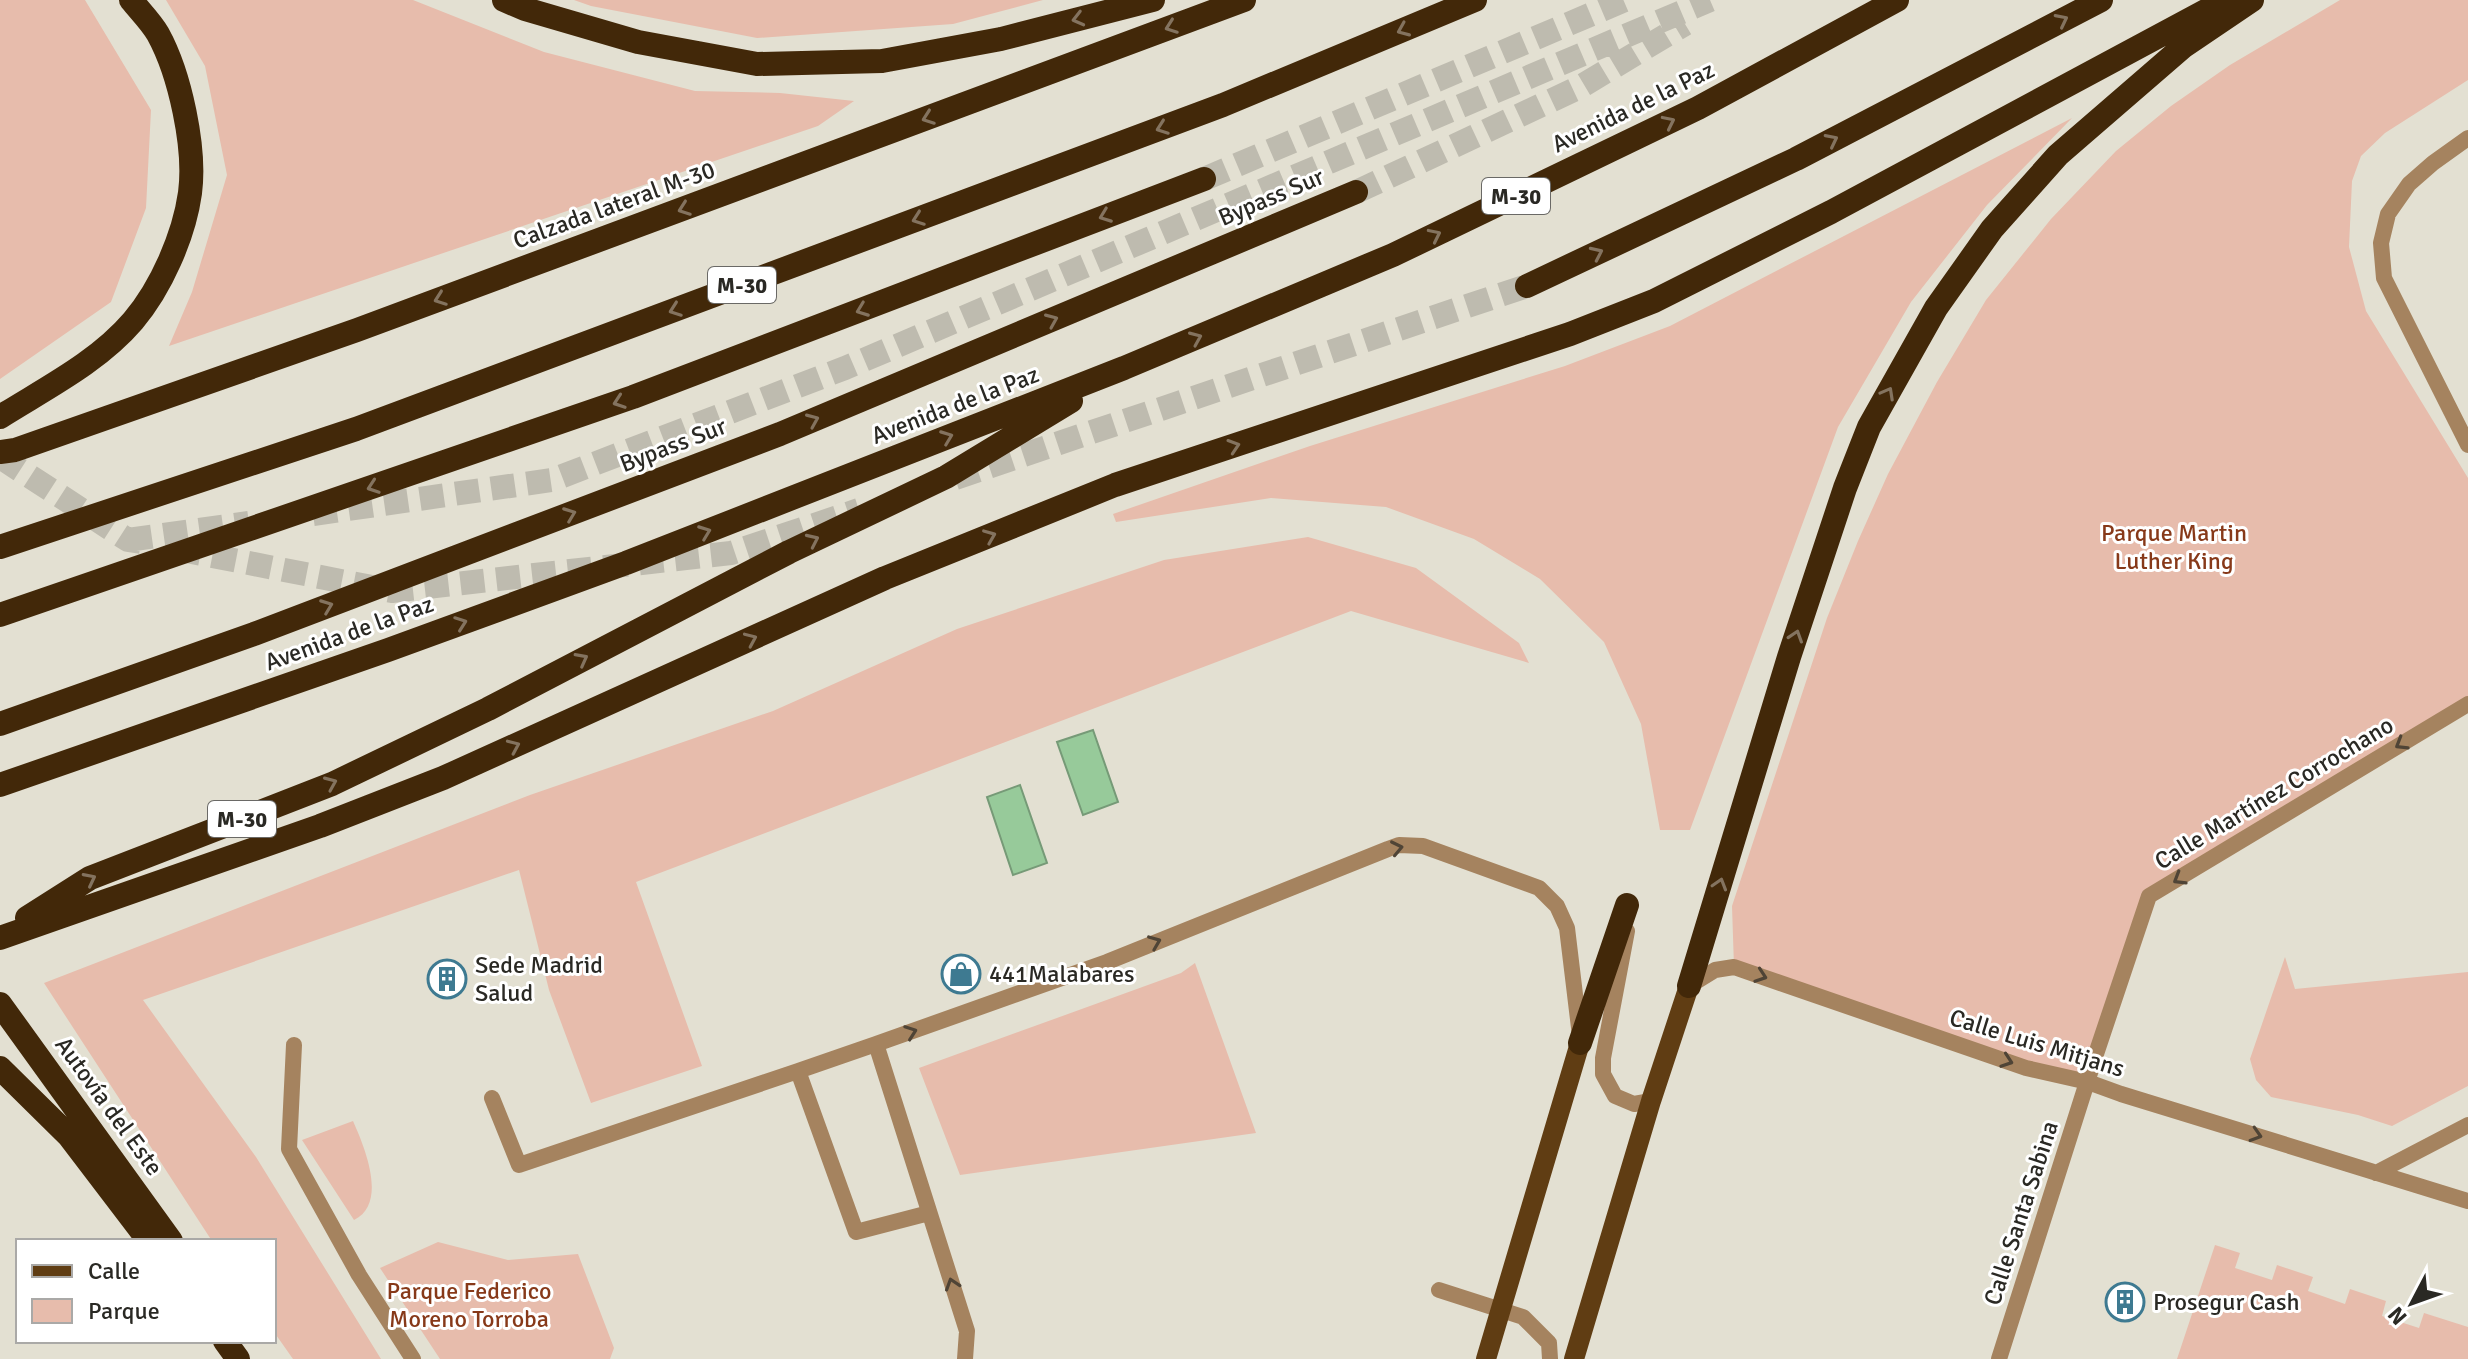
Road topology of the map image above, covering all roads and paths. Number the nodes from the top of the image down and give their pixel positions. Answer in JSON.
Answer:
{"nodes":[{"id":1,"x":131,"y":0,"type":"edge"},
{"id":2,"x":504,"y":0,"type":"edge"},
{"id":3,"x":1153,"y":0,"type":"edge"},
{"id":4,"x":1244,"y":0,"type":"edge"},
{"id":5,"x":1475,"y":0,"type":"edge"},
{"id":6,"x":1897,"y":0,"type":"edge"},
{"id":7,"x":2101,"y":0,"type":"edge"},
{"id":8,"x":2226,"y":0,"type":"edge"},
{"id":9,"x":2252,"y":0,"type":"edge"},
{"id":10,"x":2468,"y":138,"type":"edge"},
{"id":11,"x":1204,"y":179,"type":"tunnel mouth"},
{"id":12,"x":1356,"y":192,"type":"tunnel mouth"},
{"id":13,"x":1527,"y":286,"type":"tunnel mouth"},
{"id":14,"x":1124,"y":368,"type":"junction"},
{"id":15,"x":0,"y":417,"type":"edge"},
{"id":16,"x":2468,"y":445,"type":"edge"},
{"id":17,"x":0,"y":452,"type":"edge"},
{"id":18,"x":0,"y":547,"type":"edge"},
{"id":19,"x":0,"y":615,"type":"edge"},
{"id":20,"x":2468,"y":704,"type":"edge"},
{"id":21,"x":0,"y":724,"type":"edge"},
{"id":22,"x":0,"y":785,"type":"edge"},
{"id":23,"x":1627,"y":905,"type":"joint"},
{"id":24,"x":0,"y":937,"type":"edge"},
{"id":25,"x":1689,"y":986,"type":"junction"},
{"id":26,"x":0,"y":998,"type":"edge"},
{"id":27,"x":0,"y":1004,"type":"edge"},
{"id":28,"x":24,"y":1035,"type":"junction"},
{"id":29,"x":1580,"y":1043,"type":"junction"},
{"id":30,"x":876,"y":1044,"type":"junction"},
{"id":31,"x":294,"y":1045,"type":"dead end"},
{"id":32,"x":0,"y":1068,"type":"edge"},
{"id":33,"x":798,"y":1071,"type":"junction"},
{"id":34,"x":2088,"y":1082,"type":"junction"},
{"id":35,"x":492,"y":1098,"type":"dead end"},
{"id":36,"x":1651,"y":1101,"type":"junction"},
{"id":37,"x":2468,"y":1125,"type":"edge"},
{"id":38,"x":2376,"y":1173,"type":"junction"},
{"id":39,"x":2468,"y":1201,"type":"edge"},
{"id":40,"x":929,"y":1213,"type":"junction"},
{"id":41,"x":147,"y":1239,"type":"edge"},
{"id":42,"x":170,"y":1239,"type":"edge"},
{"id":43,"x":1439,"y":1290,"type":"dead end"},
{"id":44,"x":1502,"y":1309,"type":"junction"},
{"id":45,"x":413,"y":1359,"type":"edge"},
{"id":46,"x":965,"y":1359,"type":"edge"},
{"id":47,"x":1486,"y":1359,"type":"edge"},
{"id":48,"x":1550,"y":1359,"type":"edge"},
{"id":49,"x":1574,"y":1359,"type":"edge"},
{"id":50,"x":1999,"y":1359,"type":"edge"}],
"edges":[{"from":1,"to":15,"type":"highway"},
{"from":3,"to":2,"type":"highway","one_way":true},
{"from":4,"to":17,"type":"highway","name":"Calzada lateral M-30","one_way":true},
{"from":5,"to":18,"type":"highway","number":"M-30","one_way":true},
{"from":14,"to":6,"type":"highway","name":"Avenida de la Paz","number":"M-30","one_way":true},
{"from":13,"to":7,"type":"highway","one_way":true},
{"from":24,"to":8,"type":"highway","one_way":true},
{"from":25,"to":9,"type":"highway","one_way":true},
{"from":10,"to":16,"type":"street"},
{"from":11,"to":19,"type":"highway","name":"Bypass Sur","one_way":true},
{"from":21,"to":12,"type":"highway","name":"Bypass Sur","one_way":true},
{"from":22,"to":14,"type":"highway","name":"Avenida de la Paz","number":"M-30","one_way":true},
{"from":24,"to":14,"type":"highway","number":"M-30","one_way":true},
{"from":20,"to":34,"type":"street","name":"Calle Martínez Corrochano","one_way":true},
{"from":23,"to":29,"type":"highway"},
{"from":23,"to":36,"type":"street"},
{"from":25,"to":34,"type":"street","name":"Calle Luis Mitjans","one_way":true},
{"from":25,"to":36,"type":"main road"},
{"from":26,"to":28,"type":"highway"},
{"from":27,"to":28,"type":"highway","name":"Autovía del Este"},
{"from":28,"to":42,"type":"highway","name":"Autovía del Este"},
{"from":30,"to":29,"type":"street","one_way":true},
{"from":29,"to":44,"type":"main road"},
{"from":30,"to":33,"type":"street"},
{"from":30,"to":40,"type":"street"},
{"from":31,"to":45,"type":"street"},
{"from":32,"to":41,"type":"highway"},
{"from":33,"to":35,"type":"street"},
{"from":33,"to":40,"type":"street"},
{"from":34,"to":38,"type":"street","name":"Calle Luis Mitjans","one_way":true},
{"from":34,"to":50,"type":"street","name":"Calle Santa Sabina"},
{"from":36,"to":49,"type":"main road"},
{"from":37,"to":38,"type":"street"},
{"from":38,"to":39,"type":"street","name":"Calle Luis Mitjans"},
{"from":46,"to":40,"type":"street","one_way":true},
{"from":43,"to":44,"type":"street"},
{"from":44,"to":47,"type":"main road"},
{"from":44,"to":48,"type":"street"}]}
